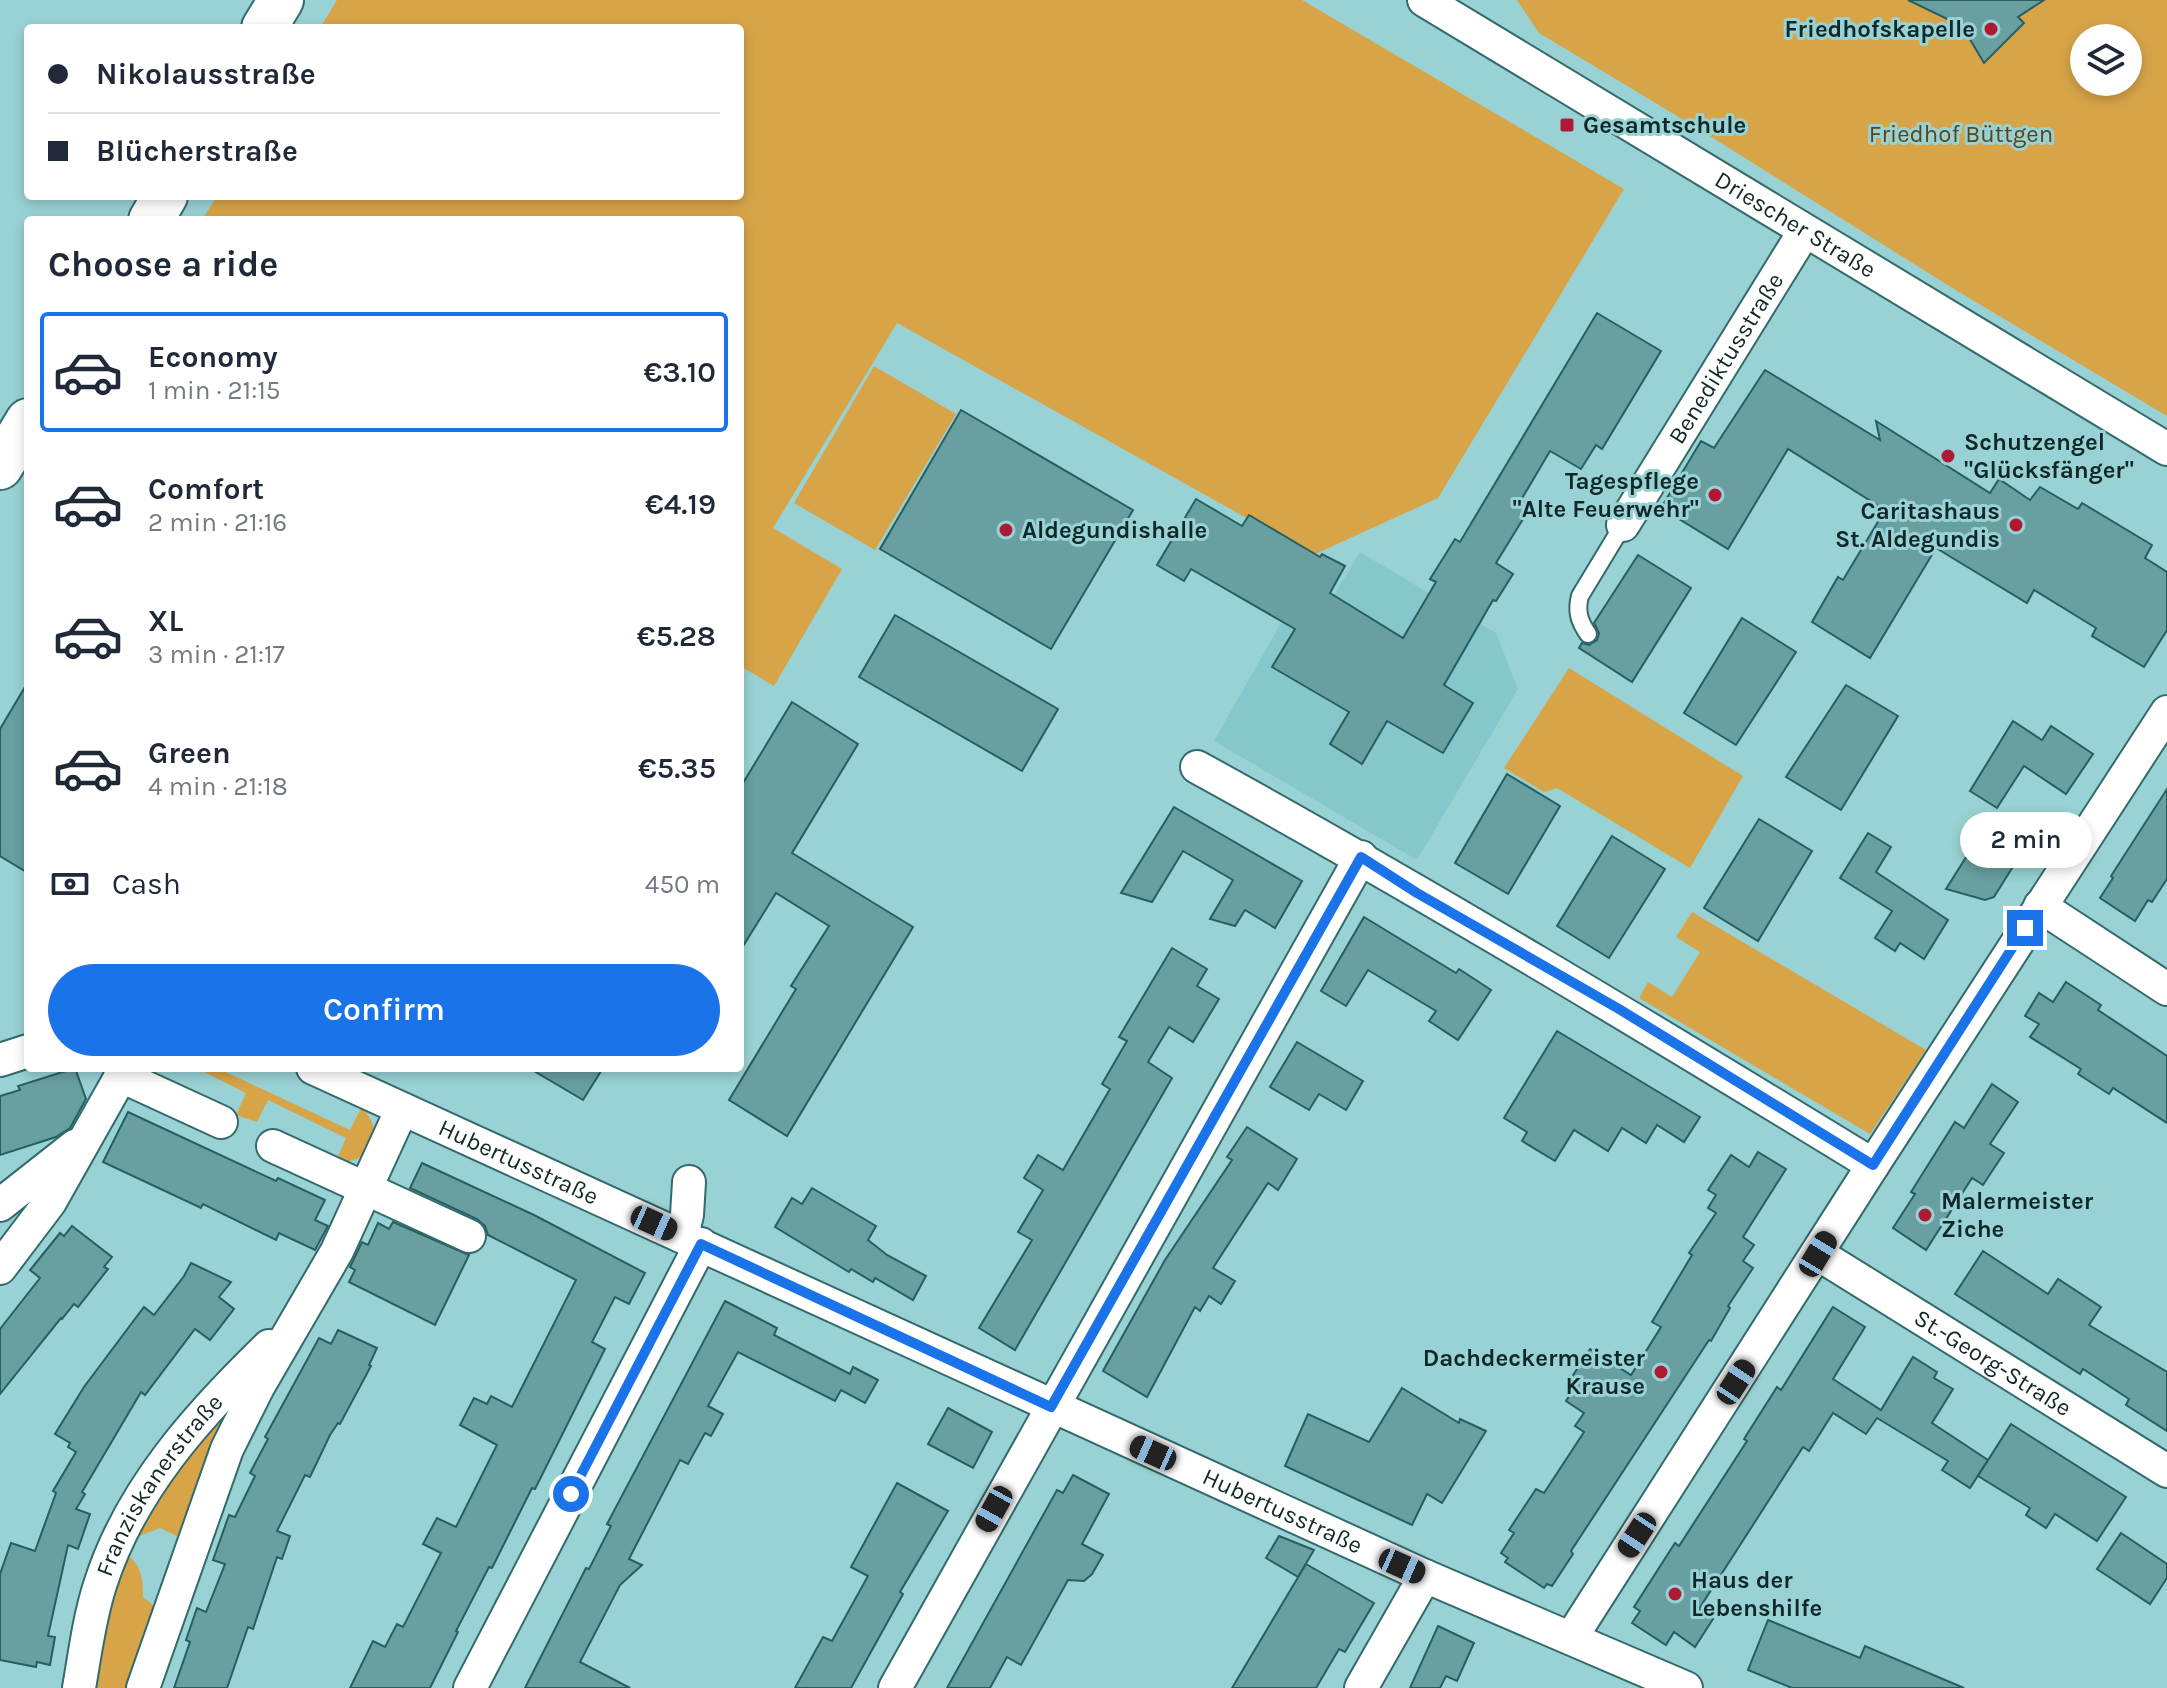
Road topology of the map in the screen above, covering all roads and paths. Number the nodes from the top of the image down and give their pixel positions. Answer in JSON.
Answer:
{"nodes":[{"id":1,"x":281,"y":0,"type":"edge"},
{"id":2,"x":1424,"y":0,"type":"edge"},
{"id":3,"x":266,"y":24,"type":"edge"},
{"id":4,"x":1804,"y":232,"type":"junction"},
{"id":5,"x":24,"y":428,"type":"edge"},
{"id":6,"x":2167,"y":449,"type":"edge"},
{"id":7,"x":0,"y":467,"type":"edge"},
{"id":8,"x":1623,"y":525,"type":"joint"},
{"id":9,"x":1588,"y":634,"type":"dead end"},
{"id":10,"x":2167,"y":712,"type":"edge"},
{"id":11,"x":1197,"y":767,"type":"dead end"},
{"id":12,"x":1361,"y":857,"type":"junction"},
{"id":13,"x":2040,"y":906,"type":"junction"},
{"id":14,"x":2167,"y":989,"type":"edge"},
{"id":15,"x":24,"y":1052,"type":"edge"},
{"id":16,"x":0,"y":1060,"type":"edge"},
{"id":17,"x":120,"y":1072,"type":"edge"},
{"id":18,"x":322,"y":1072,"type":"edge"},
{"id":19,"x":402,"y":1109,"type":"junction"},
{"id":20,"x":221,"y":1122,"type":"dead end"},
{"id":21,"x":90,"y":1134,"type":"junction"},
{"id":22,"x":273,"y":1146,"type":"dead end"},
{"id":23,"x":1873,"y":1165,"type":"junction"},
{"id":24,"x":689,"y":1182,"type":"dead end"},
{"id":25,"x":366,"y":1189,"type":"junction"},
{"id":26,"x":0,"y":1205,"type":"edge"},
{"id":27,"x":469,"y":1236,"type":"dead end"},
{"id":28,"x":691,"y":1240,"type":"junction"},
{"id":29,"x":1818,"y":1254,"type":"junction"},
{"id":30,"x":0,"y":1268,"type":"edge"},
{"id":31,"x":300,"y":1316,"type":"junction"},
{"id":32,"x":1051,"y":1407,"type":"junction"},
{"id":33,"x":2167,"y":1471,"type":"edge"},
{"id":34,"x":1425,"y":1576,"type":"junction"},
{"id":35,"x":1571,"y":1638,"type":"junction"},
{"id":36,"x":79,"y":1688,"type":"edge"},
{"id":37,"x":143,"y":1688,"type":"edge"},
{"id":38,"x":470,"y":1688,"type":"edge"},
{"id":39,"x":895,"y":1688,"type":"edge"},
{"id":40,"x":1361,"y":1688,"type":"edge"},
{"id":41,"x":1686,"y":1688,"type":"edge"}],
"edges":[{"from":1,"to":3,"type":"main road"},
{"from":2,"to":4,"type":"street","name":"Driescher Straße"},
{"from":4,"to":6,"type":"street","name":"Driescher Straße"},
{"from":4,"to":8,"type":"street","name":"Benediktusstraße"},
{"from":5,"to":7,"type":"main road"},
{"from":8,"to":9,"type":"lane"},
{"from":10,"to":13,"type":"street"},
{"from":11,"to":12,"type":"street"},
{"from":12,"to":23,"type":"street"},
{"from":12,"to":32,"type":"street"},
{"from":13,"to":14,"type":"street"},
{"from":13,"to":23,"type":"street"},
{"from":15,"to":16,"type":"street"},
{"from":17,"to":20,"type":"street"},
{"from":17,"to":21,"type":"street"},
{"from":18,"to":19,"type":"street","name":"Hubertusstraße"},
{"from":19,"to":25,"type":"street","name":"Franziskanerstraße"},
{"from":19,"to":28,"type":"street","name":"Hubertusstraße"},
{"from":21,"to":26,"type":"street"},
{"from":21,"to":30,"type":"street"},
{"from":22,"to":25,"type":"street"},
{"from":23,"to":29,"type":"street"},
{"from":24,"to":28,"type":"street"},
{"from":25,"to":27,"type":"street"},
{"from":25,"to":31,"type":"street","name":"Franziskanerstraße"},
{"from":28,"to":32,"type":"street","name":"Hubertusstraße"},
{"from":28,"to":38,"type":"street"},
{"from":29,"to":33,"type":"street","name":"St.-Georg-Straße"},
{"from":29,"to":35,"type":"street"},
{"from":31,"to":36,"type":"street","name":"Franziskanerstraße"},
{"from":31,"to":37,"type":"street","name":"Franziskanerstraße"},
{"from":32,"to":34,"type":"street","name":"Hubertusstraße"},
{"from":32,"to":39,"type":"street"},
{"from":34,"to":35,"type":"street","name":"Hubertusstraße"},
{"from":34,"to":40,"type":"street"},
{"from":35,"to":41,"type":"street","name":"Hubertusstraße"}]}
